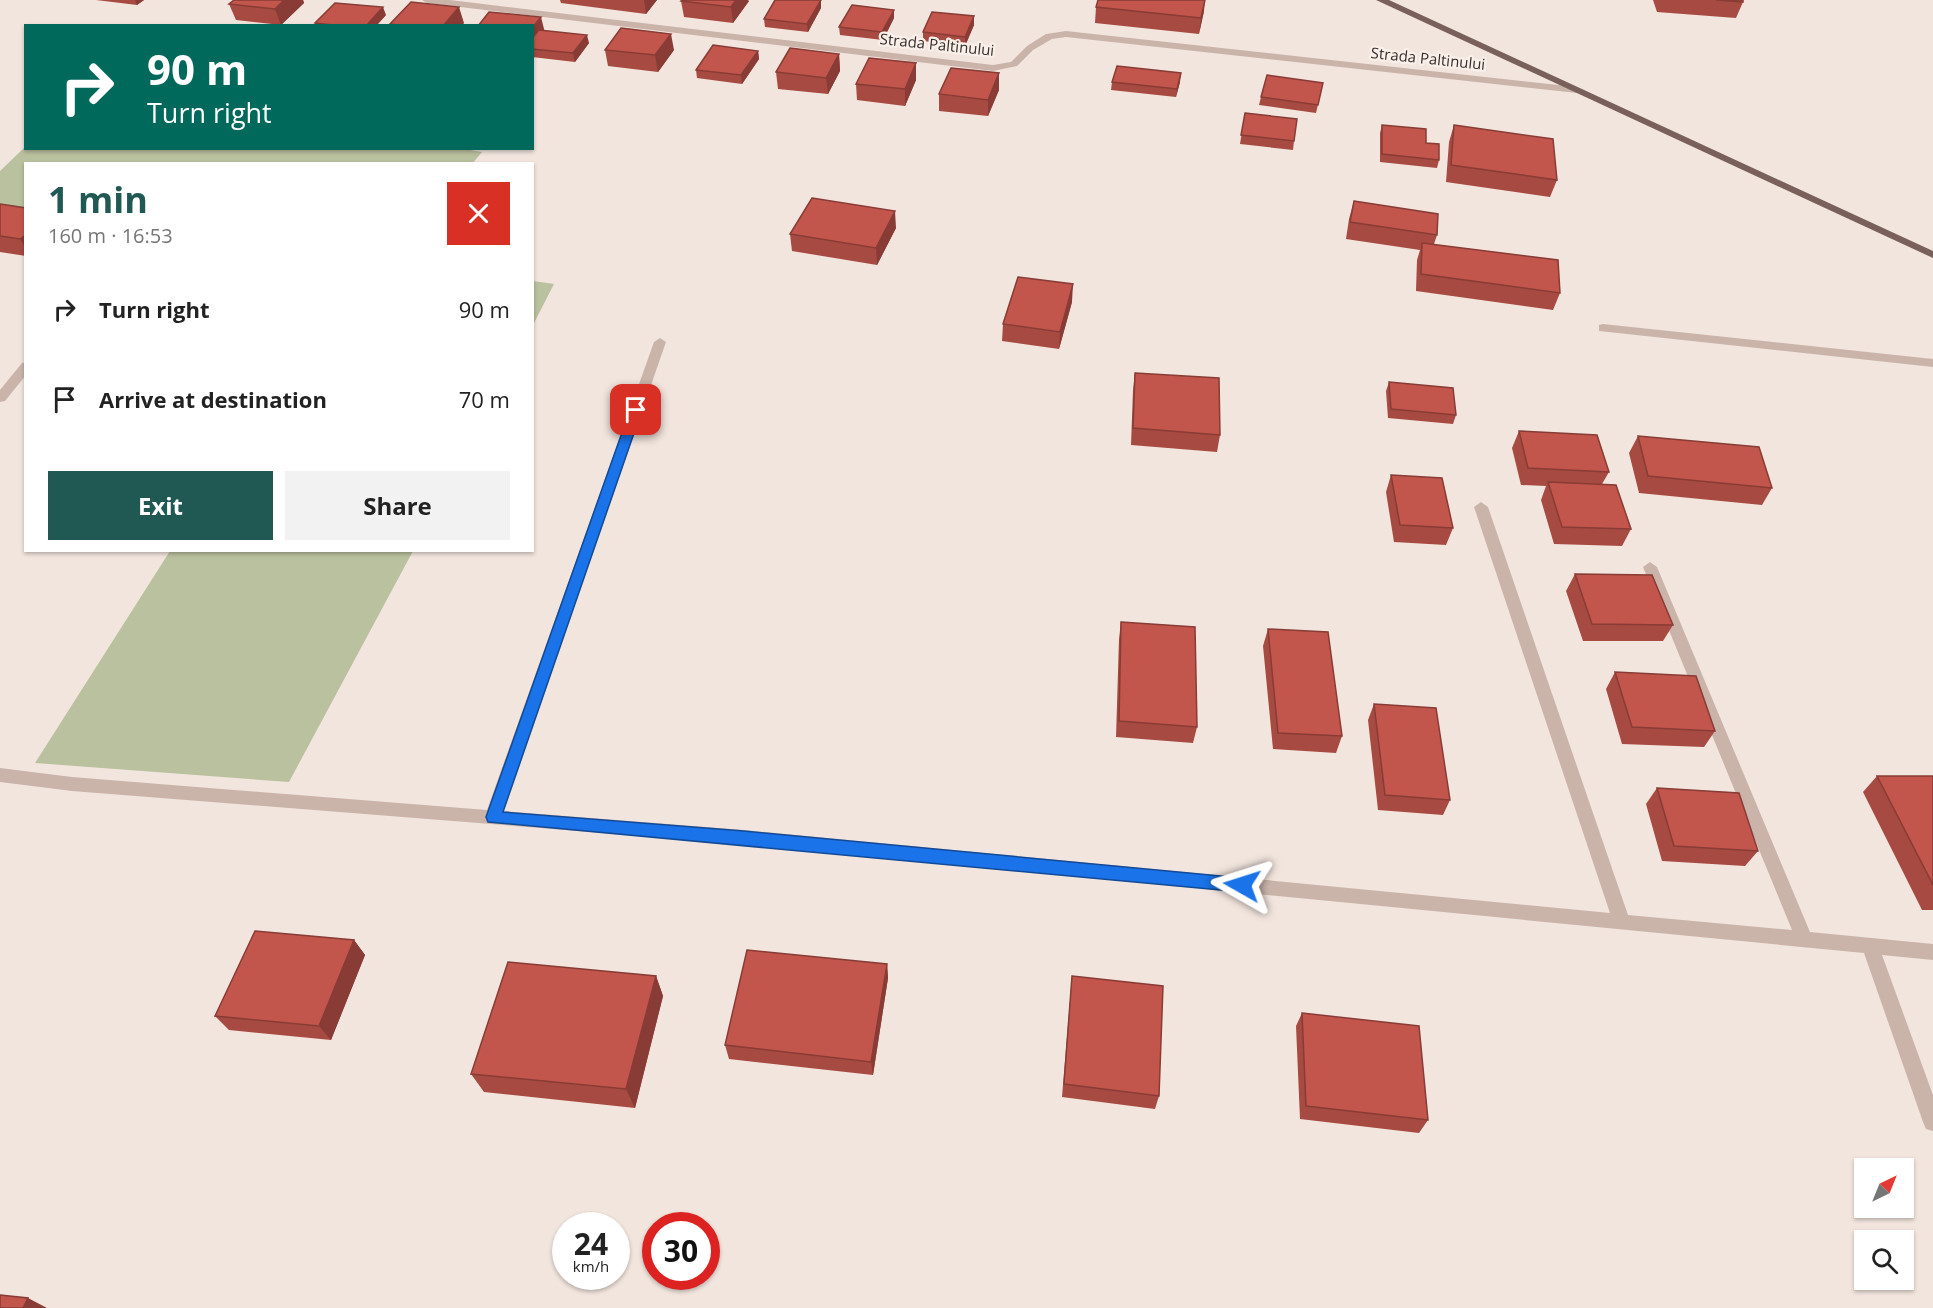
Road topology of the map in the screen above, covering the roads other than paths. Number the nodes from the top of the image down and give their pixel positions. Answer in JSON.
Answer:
{"nodes":[{"id":1,"x":427,"y":0,"type":"edge"},
{"id":2,"x":1381,"y":0,"type":"edge"},
{"id":3,"x":1577,"y":90,"type":"junction"},
{"id":4,"x":1933,"y":255,"type":"edge"},
{"id":5,"x":1603,"y":328,"type":"dead end"},
{"id":6,"x":660,"y":342,"type":"dead end"},
{"id":7,"x":1933,"y":363,"type":"edge"},
{"id":8,"x":24,"y":368,"type":"edge"},
{"id":9,"x":0,"y":398,"type":"edge"},
{"id":10,"x":1481,"y":507,"type":"dead end"},
{"id":11,"x":1650,"y":567,"type":"dead end"},
{"id":12,"x":0,"y":775,"type":"edge"},
{"id":13,"x":493,"y":817,"type":"junction"},
{"id":14,"x":1622,"y":922,"type":"junction"},
{"id":15,"x":1804,"y":939,"type":"junction"},
{"id":16,"x":1870,"y":945,"type":"junction"},
{"id":17,"x":1933,"y":952,"type":"edge"},
{"id":18,"x":1933,"y":1122,"type":"edge"}],
"edges":[{"from":1,"to":3,"type":"street","name":"Strada Paltinului"},
{"from":2,"to":3,"type":"main road"},
{"from":3,"to":4,"type":"main road"},
{"from":5,"to":7,"type":"street"},
{"from":6,"to":13,"type":"street"},
{"from":8,"to":9,"type":"street"},
{"from":10,"to":14,"type":"street"},
{"from":11,"to":15,"type":"street"},
{"from":12,"to":13,"type":"street"},
{"from":13,"to":14,"type":"street"},
{"from":14,"to":15,"type":"street"},
{"from":15,"to":16,"type":"street"},
{"from":16,"to":17,"type":"street"},
{"from":16,"to":18,"type":"street"}]}
